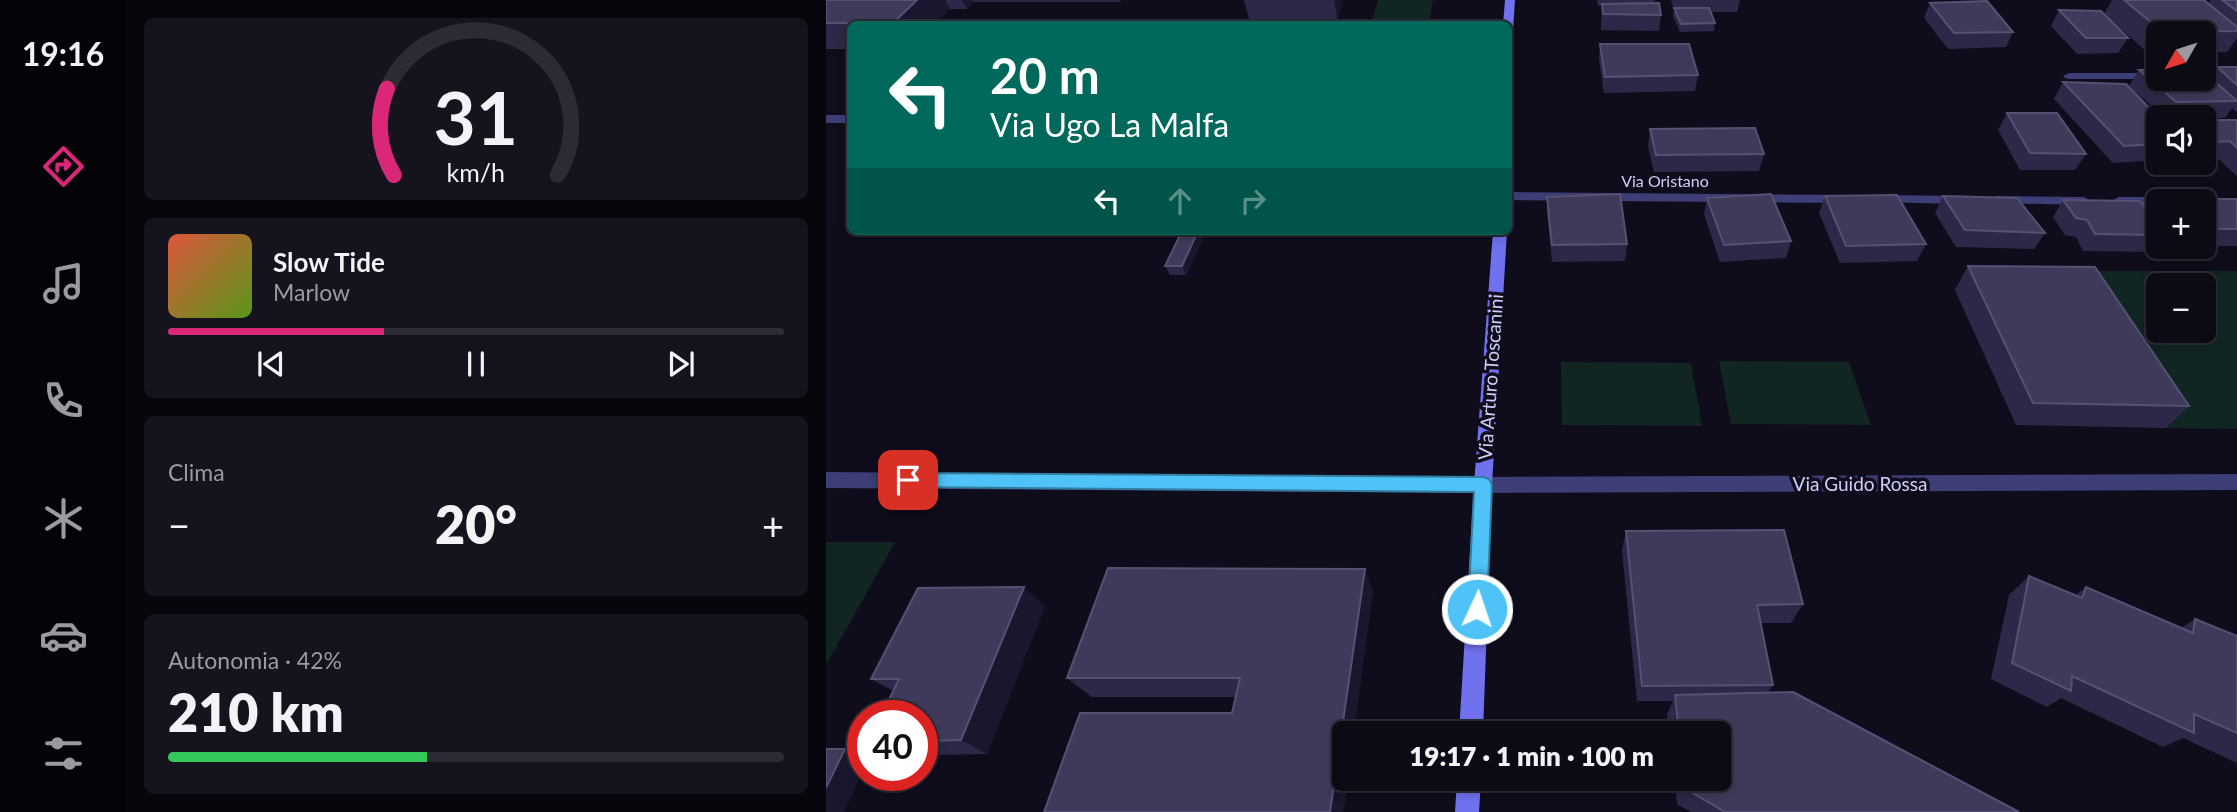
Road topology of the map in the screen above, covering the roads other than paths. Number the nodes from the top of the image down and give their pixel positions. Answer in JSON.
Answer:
{"nodes":[{"id":1,"x":1510,"y":0,"type":"edge"},
{"id":2,"x":1509,"y":21,"type":"edge"},
{"id":3,"x":2069,"y":76,"type":"dead end"},
{"id":4,"x":2146,"y":76,"type":"edge"},
{"id":5,"x":826,"y":118,"type":"edge"},
{"id":6,"x":847,"y":119,"type":"edge"},
{"id":7,"x":1512,"y":196,"type":"edge"},
{"id":8,"x":2146,"y":201,"type":"edge"},
{"id":9,"x":1500,"y":235,"type":"edge"},
{"id":10,"x":826,"y":480,"type":"edge"},
{"id":11,"x":2237,"y":482,"type":"edge"},
{"id":12,"x":1483,"y":485,"type":"junction"},
{"id":13,"x":1472,"y":721,"type":"edge"},
{"id":14,"x":1468,"y":791,"type":"edge"},
{"id":15,"x":1467,"y":812,"type":"edge"}],
"edges":[{"from":1,"to":2,"type":"street"},
{"from":3,"to":4,"type":"street"},
{"from":5,"to":6,"type":"street"},
{"from":7,"to":8,"type":"street","name":"Via Oristano"},
{"from":9,"to":12,"type":"street","name":"Via Arturo Toscanini"},
{"from":10,"to":12,"type":"street","name":"Via Guido Rossa"},
{"from":11,"to":12,"type":"street","name":"Via Guido Rossa"},
{"from":12,"to":13,"type":"street","name":"Via Arturo Toscanini"},
{"from":14,"to":15,"type":"street"}]}
